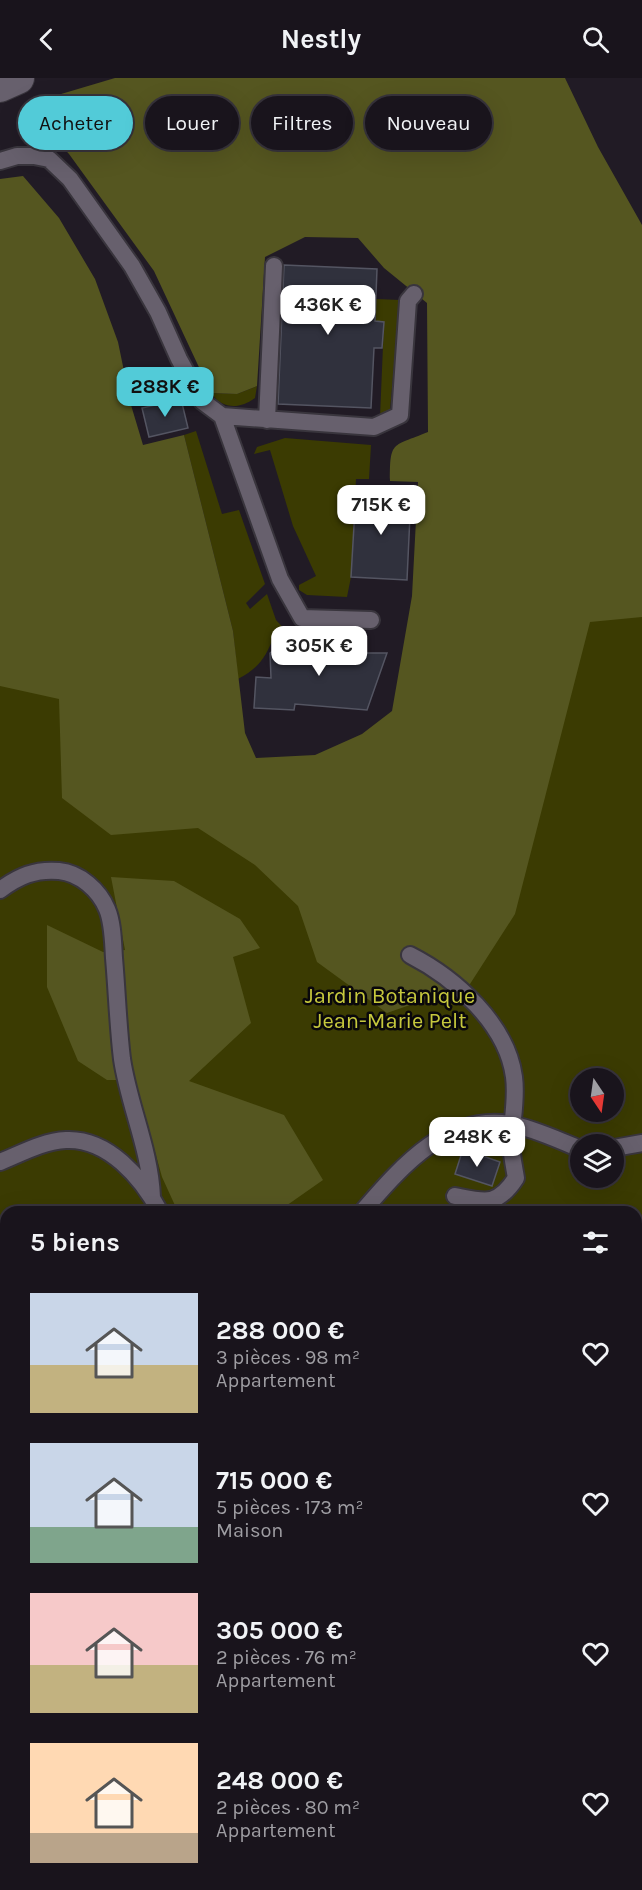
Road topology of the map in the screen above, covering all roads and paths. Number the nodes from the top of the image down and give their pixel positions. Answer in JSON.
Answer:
{"nodes":[{"id":1,"x":18,"y":78,"type":"edge"},
{"id":2,"x":0,"y":86,"type":"edge"},
{"id":3,"x":0,"y":161,"type":"edge"},
{"id":4,"x":274,"y":266,"type":"dead end"},
{"id":5,"x":414,"y":294,"type":"dead end"},
{"id":6,"x":222,"y":416,"type":"junction"},
{"id":7,"x":267,"y":420,"type":"junction"},
{"id":8,"x":371,"y":620,"type":"dead end"},
{"id":9,"x":0,"y":890,"type":"edge"},
{"id":10,"x":410,"y":955,"type":"dead end"},
{"id":11,"x":514,"y":1125,"type":"junction"},
{"id":12,"x":642,"y":1143,"type":"edge"},
{"id":13,"x":570,"y":1145,"type":"edge"},
{"id":14,"x":624,"y":1146,"type":"edge"},
{"id":15,"x":0,"y":1162,"type":"edge"},
{"id":16,"x":455,"y":1196,"type":"dead end"},
{"id":17,"x":156,"y":1205,"type":"edge"},
{"id":18,"x":367,"y":1206,"type":"edge"}],
"edges":[{"from":1,"to":2,"type":"street"},
{"from":3,"to":6,"type":"lane"},
{"from":4,"to":7,"type":"lane"},
{"from":5,"to":7,"type":"lane"},
{"from":6,"to":7,"type":"lane"},
{"from":6,"to":8,"type":"lane"},
{"from":9,"to":17,"type":"lane"},
{"from":10,"to":11,"type":"lane"},
{"from":11,"to":13,"type":"lane"},
{"from":11,"to":16,"type":"lane"},
{"from":11,"to":18,"type":"lane"},
{"from":12,"to":14,"type":"lane"},
{"from":15,"to":17,"type":"lane"}]}
